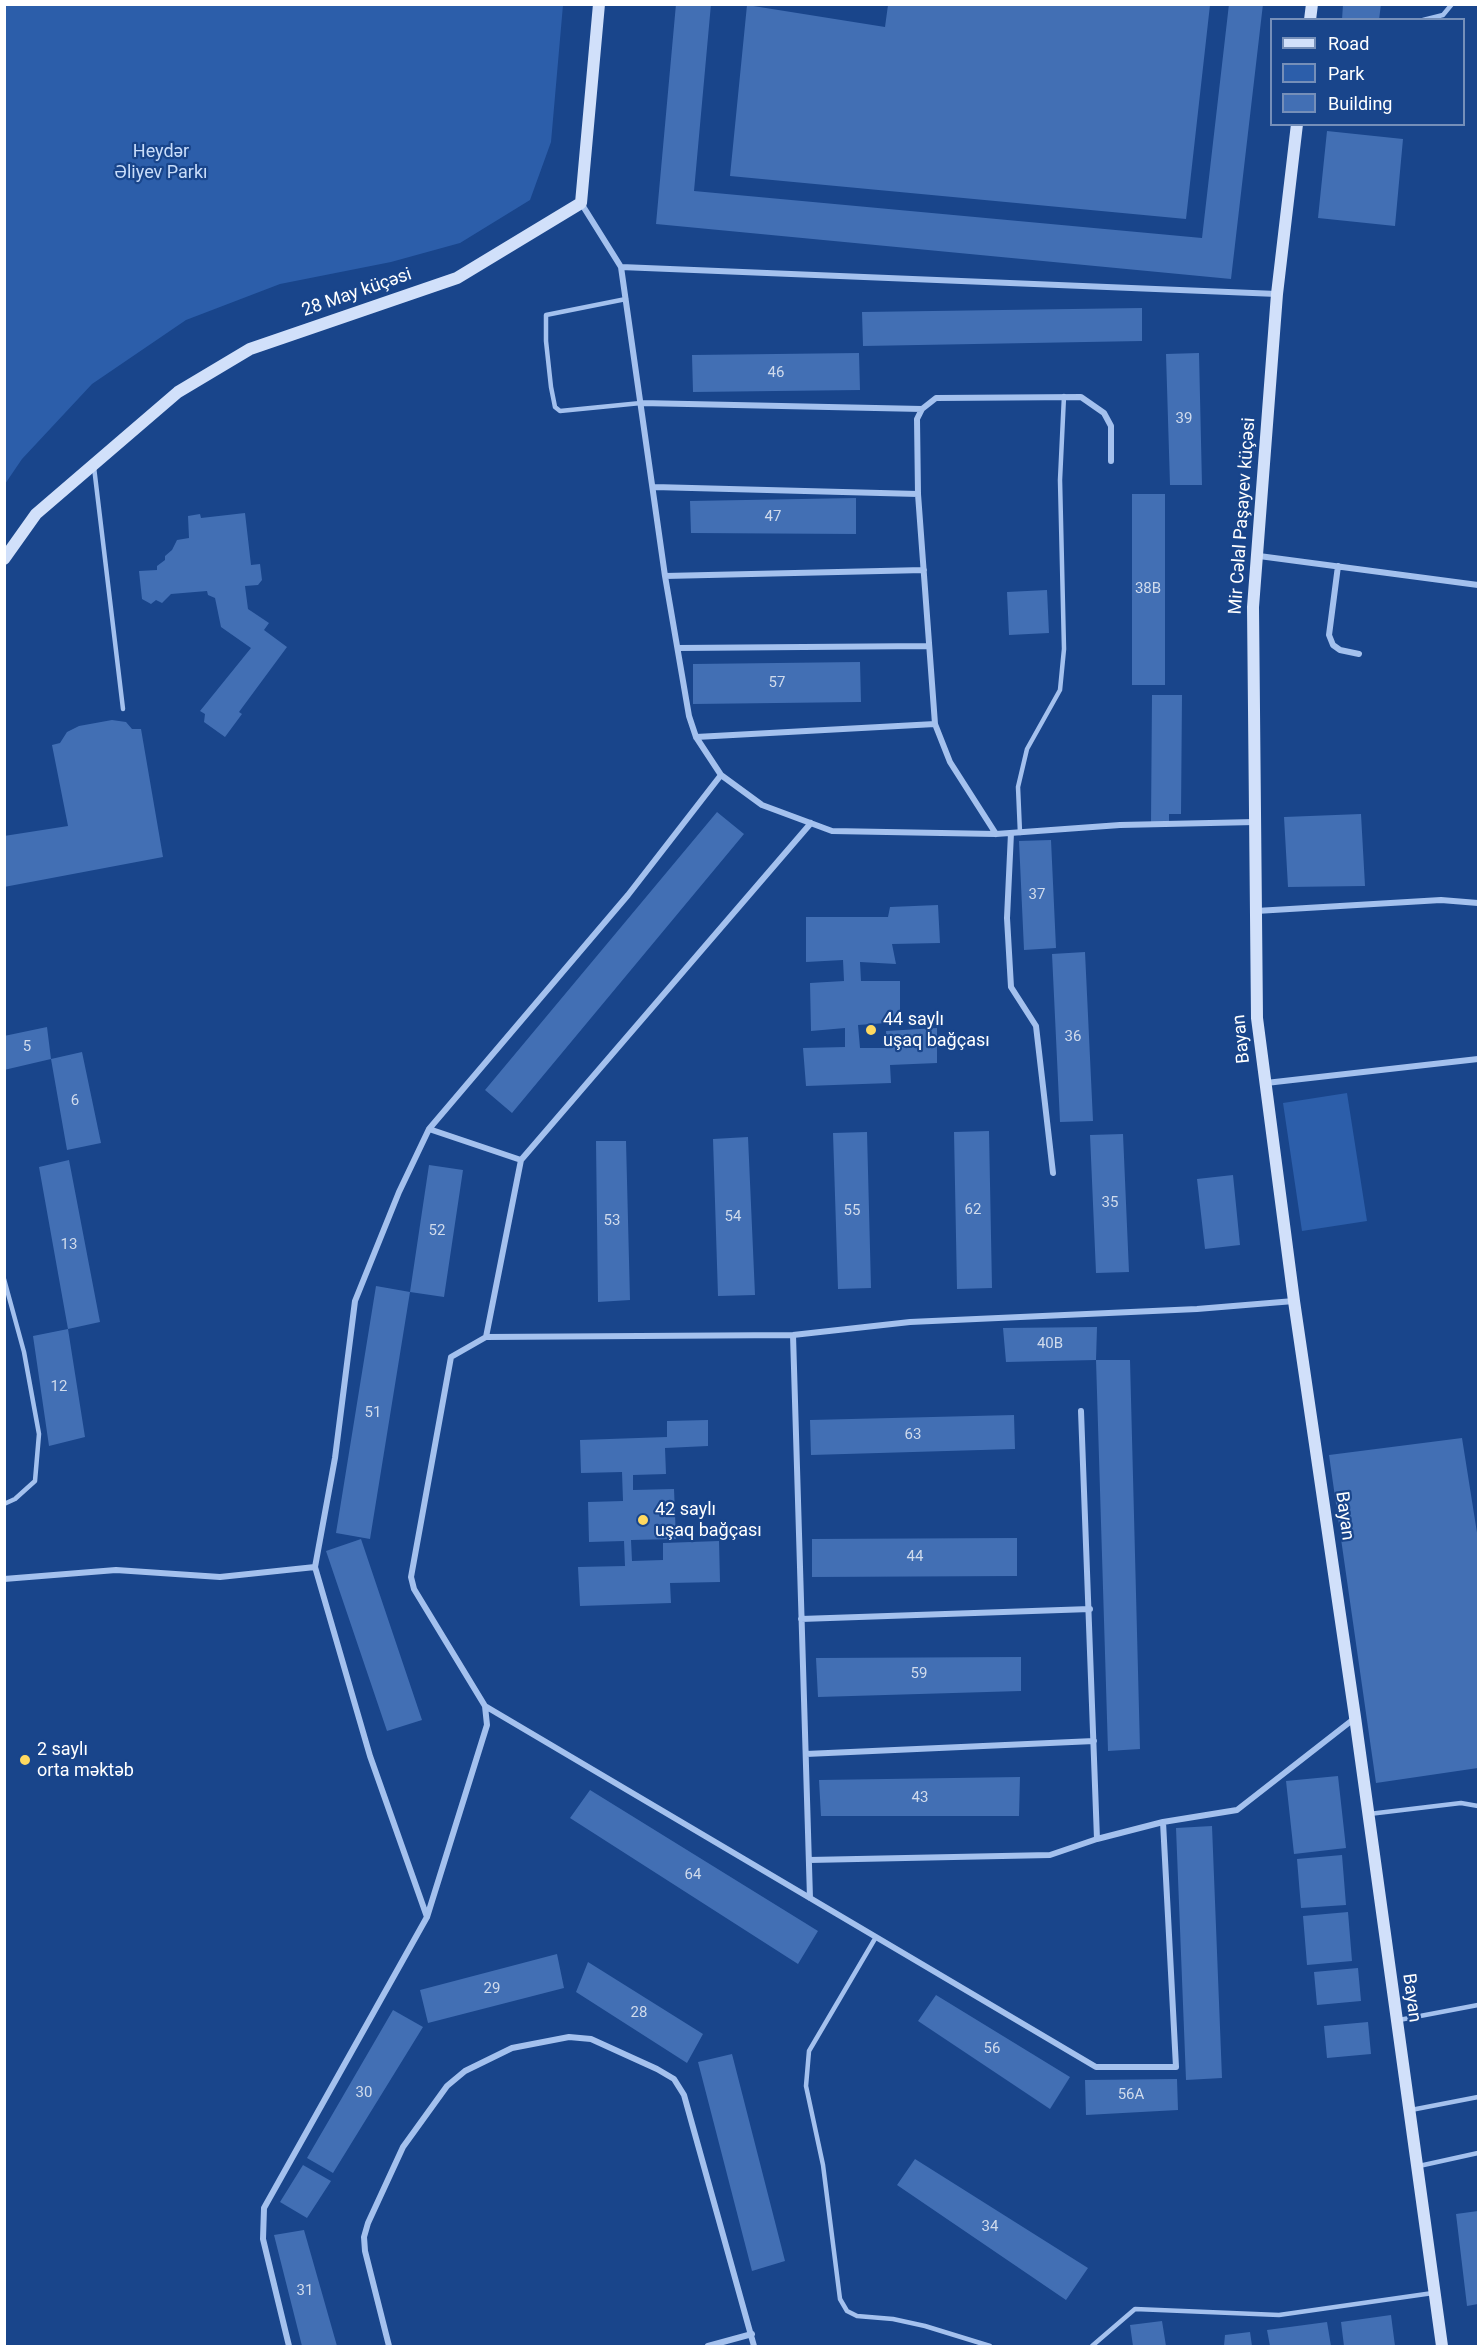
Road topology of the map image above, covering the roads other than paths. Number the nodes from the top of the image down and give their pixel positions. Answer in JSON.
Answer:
{"nodes":[{"id":1,"x":599,"y":4,"type":"edge"},
{"id":2,"x":1452,"y":4,"type":"edge"},
{"id":3,"x":1432,"y":18,"type":"edge"},
{"id":4,"x":1297,"y":126,"type":"edge"},
{"id":5,"x":581,"y":203,"type":"junction"},
{"id":6,"x":621,"y":267,"type":"junction"},
{"id":7,"x":1277,"y":294,"type":"junction"},
{"id":8,"x":626,"y":299,"type":"junction"},
{"id":9,"x":1064,"y":396,"type":"junction"},
{"id":10,"x":641,"y":403,"type":"junction"},
{"id":11,"x":922,"y":410,"type":"junction"},
{"id":12,"x":1111,"y":461,"type":"dead end"},
{"id":13,"x":93,"y":464,"type":"junction"},
{"id":14,"x":654,"y":487,"type":"junction"},
{"id":15,"x":918,"y":494,"type":"junction"},
{"id":16,"x":1259,"y":556,"type":"junction"},
{"id":17,"x":4,"y":559,"type":"edge"},
{"id":18,"x":1338,"y":566,"type":"junction"},
{"id":19,"x":924,"y":570,"type":"junction"},
{"id":20,"x":665,"y":576,"type":"junction"},
{"id":21,"x":1479,"y":585,"type":"edge"},
{"id":22,"x":929,"y":646,"type":"junction"},
{"id":23,"x":678,"y":648,"type":"junction"},
{"id":24,"x":1359,"y":654,"type":"dead end"},
{"id":25,"x":123,"y":709,"type":"dead end"},
{"id":26,"x":935,"y":724,"type":"junction"},
{"id":27,"x":696,"y":737,"type":"junction"},
{"id":28,"x":721,"y":775,"type":"junction"},
{"id":29,"x":1255,"y":822,"type":"junction"},
{"id":30,"x":811,"y":823,"type":"junction"},
{"id":31,"x":1011,"y":833,"type":"junction"},
{"id":32,"x":1020,"y":833,"type":"junction"},
{"id":33,"x":996,"y":834,"type":"junction"},
{"id":34,"x":1479,"y":903,"type":"edge"},
{"id":35,"x":1256,"y":911,"type":"junction"},
{"id":36,"x":1479,"y":1059,"type":"edge"},
{"id":37,"x":1266,"y":1083,"type":"junction"},
{"id":38,"x":429,"y":1129,"type":"junction"},
{"id":39,"x":520,"y":1161,"type":"junction"},
{"id":40,"x":1053,"y":1173,"type":"dead end"},
{"id":41,"x":4,"y":1279,"type":"edge"},
{"id":42,"x":1294,"y":1301,"type":"junction"},
{"id":43,"x":793,"y":1335,"type":"junction"},
{"id":44,"x":486,"y":1337,"type":"junction"},
{"id":45,"x":1081,"y":1411,"type":"dead end"},
{"id":46,"x":4,"y":1504,"type":"edge"},
{"id":47,"x":315,"y":1567,"type":"junction"},
{"id":48,"x":4,"y":1579,"type":"edge"},
{"id":49,"x":1090,"y":1609,"type":"junction"},
{"id":50,"x":801,"y":1618,"type":"junction"},
{"id":51,"x":484,"y":1706,"type":"junction"},
{"id":52,"x":1355,"y":1717,"type":"junction"},
{"id":53,"x":1094,"y":1741,"type":"junction"},
{"id":54,"x":806,"y":1754,"type":"junction"},
{"id":55,"x":1479,"y":1806,"type":"edge"},
{"id":56,"x":1368,"y":1815,"type":"junction"},
{"id":57,"x":1163,"y":1822,"type":"junction"},
{"id":58,"x":1097,"y":1839,"type":"junction"},
{"id":59,"x":809,"y":1860,"type":"junction"},
{"id":60,"x":810,"y":1898,"type":"junction"},
{"id":61,"x":427,"y":1917,"type":"junction"},
{"id":62,"x":876,"y":1937,"type":"junction"},
{"id":63,"x":1479,"y":2005,"type":"edge"},
{"id":64,"x":1396,"y":2020,"type":"junction"},
{"id":65,"x":1479,"y":2097,"type":"edge"},
{"id":66,"x":1408,"y":2111,"type":"junction"},
{"id":67,"x":1479,"y":2153,"type":"edge"},
{"id":68,"x":1416,"y":2166,"type":"junction"},
{"id":69,"x":1433,"y":2293,"type":"junction"},
{"id":70,"x":752,"y":2334,"type":"junction"},
{"id":71,"x":289,"y":2346,"type":"edge"},
{"id":72,"x":390,"y":2346,"type":"edge"},
{"id":73,"x":708,"y":2346,"type":"edge"},
{"id":74,"x":754,"y":2346,"type":"edge"},
{"id":75,"x":990,"y":2346,"type":"edge"},
{"id":76,"x":1092,"y":2346,"type":"edge"},
{"id":77,"x":1442,"y":2346,"type":"edge"}],
"edges":[{"from":1,"to":5,"type":"street"},
{"from":2,"to":3,"type":"lane"},
{"from":4,"to":7,"type":"street","name":"Mir Cəlal Paşayev küçəsi"},
{"from":5,"to":6,"type":"street"},
{"from":5,"to":13,"type":"street","name":"28 May küçəsi"},
{"from":6,"to":7,"type":"street"},
{"from":6,"to":8,"type":"street"},
{"from":7,"to":16,"type":"street","name":"Mir Cəlal Paşayev küçəsi"},
{"from":8,"to":10,"type":"street"},
{"from":8,"to":10,"type":"lane"},
{"from":9,"to":11,"type":"street"},
{"from":9,"to":12,"type":"street"},
{"from":9,"to":32,"type":"lane"},
{"from":10,"to":11,"type":"street"},
{"from":10,"to":14,"type":"street"},
{"from":11,"to":15,"type":"street"},
{"from":13,"to":17,"type":"street","name":"28 May küçəsi"},
{"from":13,"to":25,"type":"lane"},
{"from":14,"to":15,"type":"street"},
{"from":14,"to":20,"type":"street"},
{"from":15,"to":19,"type":"street"},
{"from":16,"to":18,"type":"street"},
{"from":16,"to":29,"type":"street","name":"Mir Cəlal Paşayev küçəsi"},
{"from":18,"to":21,"type":"street"},
{"from":18,"to":24,"type":"street"},
{"from":19,"to":20,"type":"street"},
{"from":19,"to":22,"type":"street"},
{"from":20,"to":23,"type":"street"},
{"from":22,"to":23,"type":"street"},
{"from":22,"to":26,"type":"street"},
{"from":23,"to":27,"type":"street"},
{"from":26,"to":27,"type":"street"},
{"from":26,"to":33,"type":"street"},
{"from":27,"to":28,"type":"street"},
{"from":28,"to":30,"type":"street"},
{"from":28,"to":38,"type":"street"},
{"from":29,"to":32,"type":"street"},
{"from":29,"to":35,"type":"street","name":"Mir Cəlal Paşayev küçəsi"},
{"from":30,"to":33,"type":"street"},
{"from":30,"to":39,"type":"street"},
{"from":31,"to":32,"type":"street"},
{"from":31,"to":33,"type":"street"},
{"from":31,"to":40,"type":"street"},
{"from":34,"to":35,"type":"street"},
{"from":35,"to":37,"type":"street","name":"Bayan"},
{"from":36,"to":37,"type":"street"},
{"from":37,"to":42,"type":"street","name":"Bayan"},
{"from":38,"to":39,"type":"street"},
{"from":38,"to":47,"type":"street"},
{"from":39,"to":44,"type":"street"},
{"from":41,"to":46,"type":"lane"},
{"from":42,"to":43,"type":"street"},
{"from":42,"to":52,"type":"street","name":"Bayan"},
{"from":43,"to":44,"type":"street"},
{"from":43,"to":50,"type":"street"},
{"from":44,"to":51,"type":"street"},
{"from":45,"to":49,"type":"street"},
{"from":47,"to":48,"type":"street"},
{"from":47,"to":61,"type":"street"},
{"from":49,"to":50,"type":"street"},
{"from":49,"to":53,"type":"street"},
{"from":50,"to":54,"type":"street"},
{"from":51,"to":60,"type":"street"},
{"from":51,"to":61,"type":"street"},
{"from":52,"to":56,"type":"street","name":"Bayan"},
{"from":52,"to":57,"type":"street"},
{"from":53,"to":54,"type":"street"},
{"from":53,"to":58,"type":"street"},
{"from":54,"to":59,"type":"street"},
{"from":55,"to":56,"type":"lane"},
{"from":56,"to":64,"type":"street","name":"Bayan"},
{"from":57,"to":58,"type":"street"},
{"from":57,"to":62,"type":"street"},
{"from":58,"to":59,"type":"street"},
{"from":59,"to":60,"type":"street"},
{"from":60,"to":62,"type":"street"},
{"from":61,"to":71,"type":"street"},
{"from":62,"to":75,"type":"lane"},
{"from":63,"to":64,"type":"lane"},
{"from":64,"to":66,"type":"street","name":"Bayan"},
{"from":65,"to":66,"type":"lane"},
{"from":66,"to":68,"type":"street","name":"Bayan"},
{"from":67,"to":68,"type":"lane"},
{"from":68,"to":69,"type":"street","name":"Bayan"},
{"from":69,"to":76,"type":"lane"},
{"from":69,"to":77,"type":"street","name":"Bayan"},
{"from":70,"to":72,"type":"street"},
{"from":70,"to":73,"type":"street"},
{"from":70,"to":74,"type":"street"}]}
